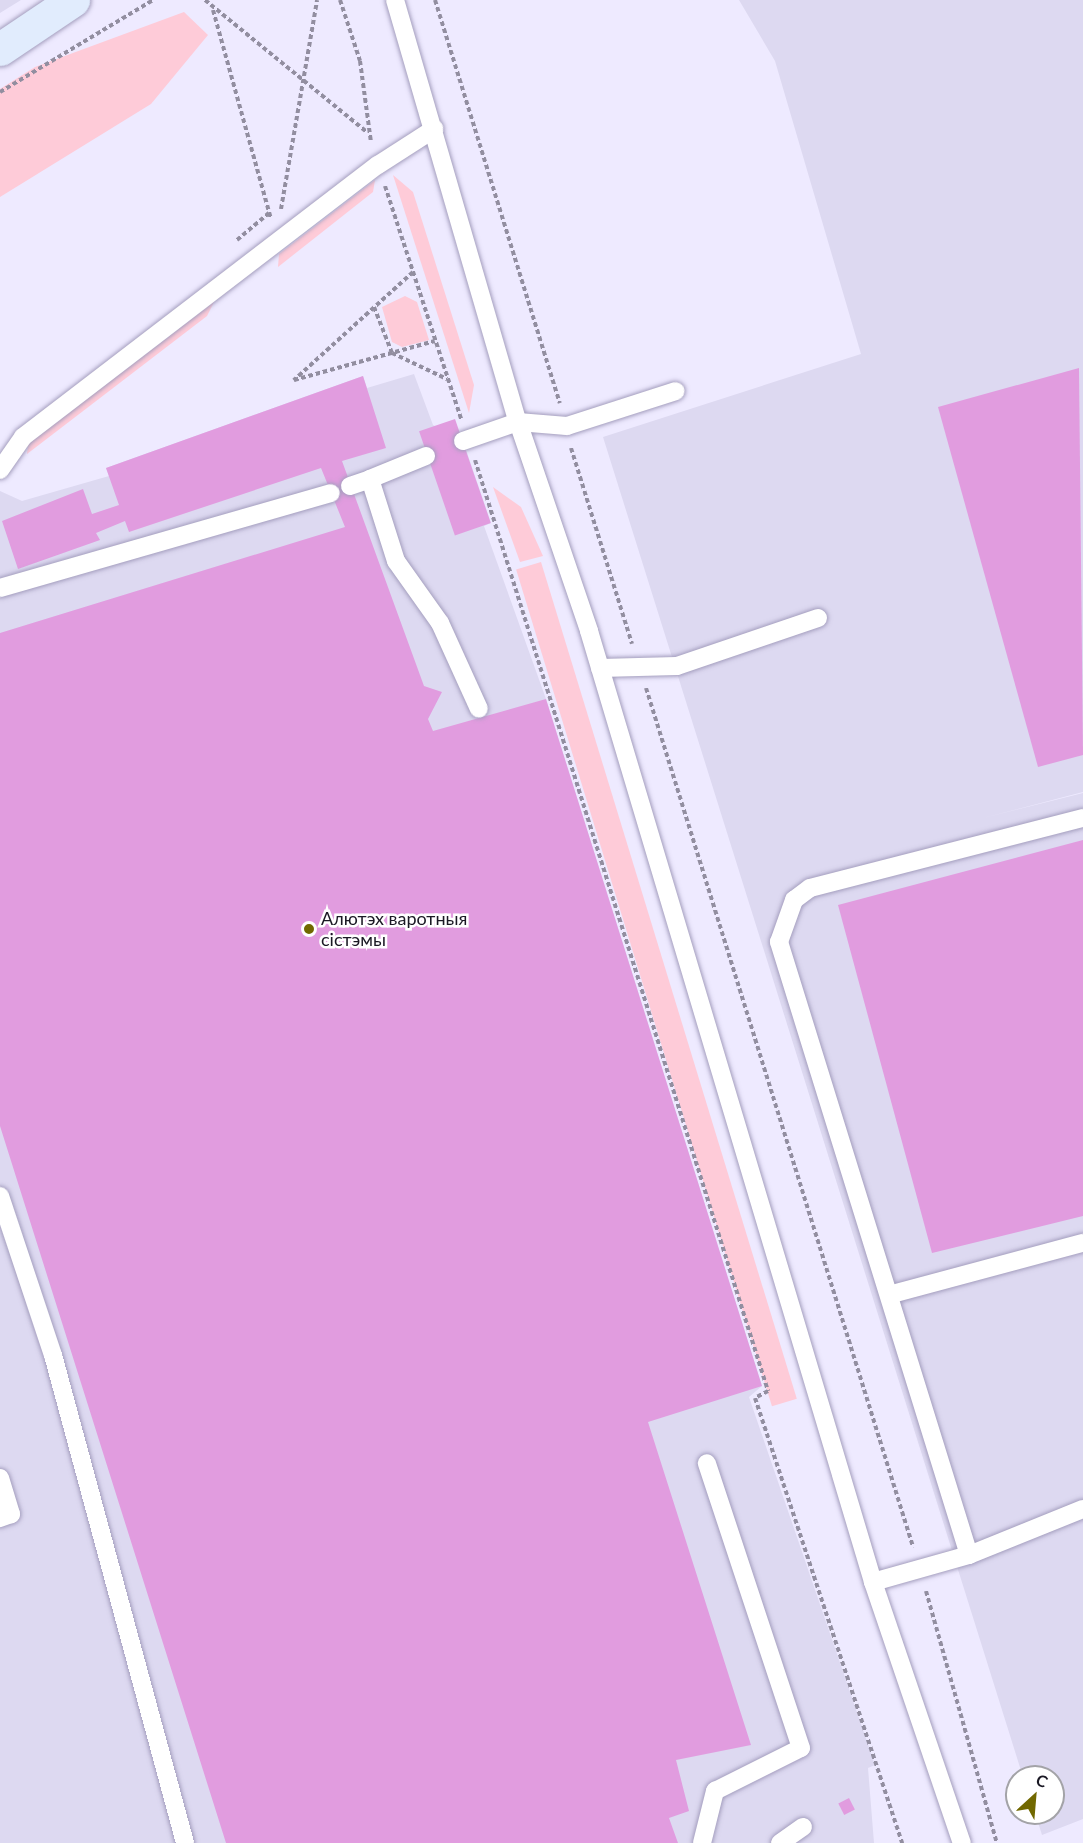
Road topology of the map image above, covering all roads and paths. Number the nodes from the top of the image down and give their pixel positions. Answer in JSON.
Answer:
{"nodes":[{"id":1,"x":73,"y":0,"type":"edge"},
{"id":2,"x":153,"y":0,"type":"edge"},
{"id":3,"x":205,"y":0,"type":"edge"},
{"id":4,"x":317,"y":0,"type":"edge"},
{"id":5,"x":340,"y":0,"type":"edge"},
{"id":6,"x":395,"y":0,"type":"edge"},
{"id":7,"x":435,"y":0,"type":"edge"},
{"id":8,"x":213,"y":9,"type":"junction"},
{"id":9,"x":0,"y":49,"type":"edge"},
{"id":10,"x":301,"y":75,"type":"junction"},
{"id":11,"x":0,"y":92,"type":"edge"},
{"id":12,"x":434,"y":129,"type":"junction"},
{"id":13,"x":368,"y":133,"type":"junction"},
{"id":14,"x":378,"y":165,"type":"junction"},
{"id":15,"x":277,"y":241,"type":"junction"},
{"id":16,"x":413,"y":272,"type":"junction"},
{"id":17,"x":374,"y":307,"type":"junction"},
{"id":18,"x":435,"y":341,"type":"junction"},
{"id":19,"x":392,"y":353,"type":"junction"},
{"id":20,"x":448,"y":379,"type":"junction"},
{"id":21,"x":676,"y":391,"type":"dead end"},
{"id":22,"x":518,"y":422,"type":"junction"},
{"id":23,"x":567,"y":426,"type":"junction"},
{"id":24,"x":465,"y":440,"type":"junction"},
{"id":25,"x":426,"y":456,"type":"dead end"},
{"id":26,"x":0,"y":470,"type":"edge"},
{"id":27,"x":370,"y":479,"type":"junction"},
{"id":28,"x":350,"y":486,"type":"dead end"},
{"id":29,"x":332,"y":493,"type":"dead end"},
{"id":30,"x":0,"y":588,"type":"edge"},
{"id":31,"x":818,"y":618,"type":"dead end"},
{"id":32,"x":600,"y":668,"type":"junction"},
{"id":33,"x":640,"y":669,"type":"junction"},
{"id":34,"x":479,"y":709,"type":"dead end"},
{"id":35,"x":1083,"y":818,"type":"edge"},
{"id":36,"x":0,"y":1196,"type":"edge"},
{"id":37,"x":1083,"y":1243,"type":"edge"},
{"id":38,"x":892,"y":1294,"type":"junction"},
{"id":39,"x":707,"y":1463,"type":"dead end"},
{"id":40,"x":0,"y":1478,"type":"edge"},
{"id":41,"x":1083,"y":1509,"type":"edge"},
{"id":42,"x":0,"y":1518,"type":"edge"},
{"id":43,"x":969,"y":1555,"type":"junction"},
{"id":44,"x":919,"y":1569,"type":"junction"},
{"id":45,"x":873,"y":1582,"type":"junction"},
{"id":46,"x":804,"y":1827,"type":"dead end"},
{"id":47,"x":185,"y":1843,"type":"edge"},
{"id":48,"x":702,"y":1843,"type":"edge"},
{"id":49,"x":780,"y":1843,"type":"edge"},
{"id":50,"x":902,"y":1843,"type":"edge"},
{"id":51,"x":962,"y":1843,"type":"edge"},
{"id":52,"x":997,"y":1843,"type":"edge"}],
"edges":[{"from":1,"to":9,"type":"main road"},
{"from":2,"to":11,"type":"path"},
{"from":3,"to":8,"type":"path"},
{"from":4,"to":10,"type":"path"},
{"from":5,"to":13,"type":"path"},
{"from":6,"to":12,"type":"lane"},
{"from":7,"to":23,"type":"path"},
{"from":8,"to":10,"type":"path"},
{"from":8,"to":15,"type":"path"},
{"from":10,"to":13,"type":"path"},
{"from":10,"to":15,"type":"path"},
{"from":12,"to":14,"type":"lane"},
{"from":12,"to":22,"type":"lane"},
{"from":13,"to":14,"type":"path"},
{"from":14,"to":15,"type":"lane"},
{"from":14,"to":16,"type":"path"},
{"from":15,"to":26,"type":"lane"},
{"from":16,"to":17,"type":"path"},
{"from":16,"to":18,"type":"path"},
{"from":17,"to":19,"type":"path"},
{"from":17,"to":19,"type":"path"},
{"from":18,"to":19,"type":"path"},
{"from":18,"to":20,"type":"path"},
{"from":19,"to":20,"type":"path"},
{"from":20,"to":24,"type":"path"},
{"from":21,"to":23,"type":"lane"},
{"from":22,"to":23,"type":"lane"},
{"from":22,"to":24,"type":"lane"},
{"from":22,"to":32,"type":"lane"},
{"from":23,"to":33,"type":"path"},
{"from":24,"to":50,"type":"path"},
{"from":25,"to":27,"type":"lane"},
{"from":27,"to":28,"type":"lane"},
{"from":27,"to":34,"type":"lane"},
{"from":29,"to":30,"type":"lane"},
{"from":31,"to":33,"type":"lane"},
{"from":32,"to":33,"type":"lane"},
{"from":32,"to":45,"type":"lane"},
{"from":33,"to":44,"type":"path"},
{"from":35,"to":38,"type":"lane"},
{"from":36,"to":47,"type":"lane"},
{"from":37,"to":38,"type":"lane"},
{"from":38,"to":43,"type":"lane"},
{"from":39,"to":48,"type":"lane"},
{"from":40,"to":42,"type":"lane"},
{"from":41,"to":43,"type":"lane"},
{"from":43,"to":44,"type":"lane"},
{"from":44,"to":45,"type":"lane"},
{"from":44,"to":52,"type":"path"},
{"from":45,"to":51,"type":"lane"},
{"from":46,"to":49,"type":"lane"}]}
